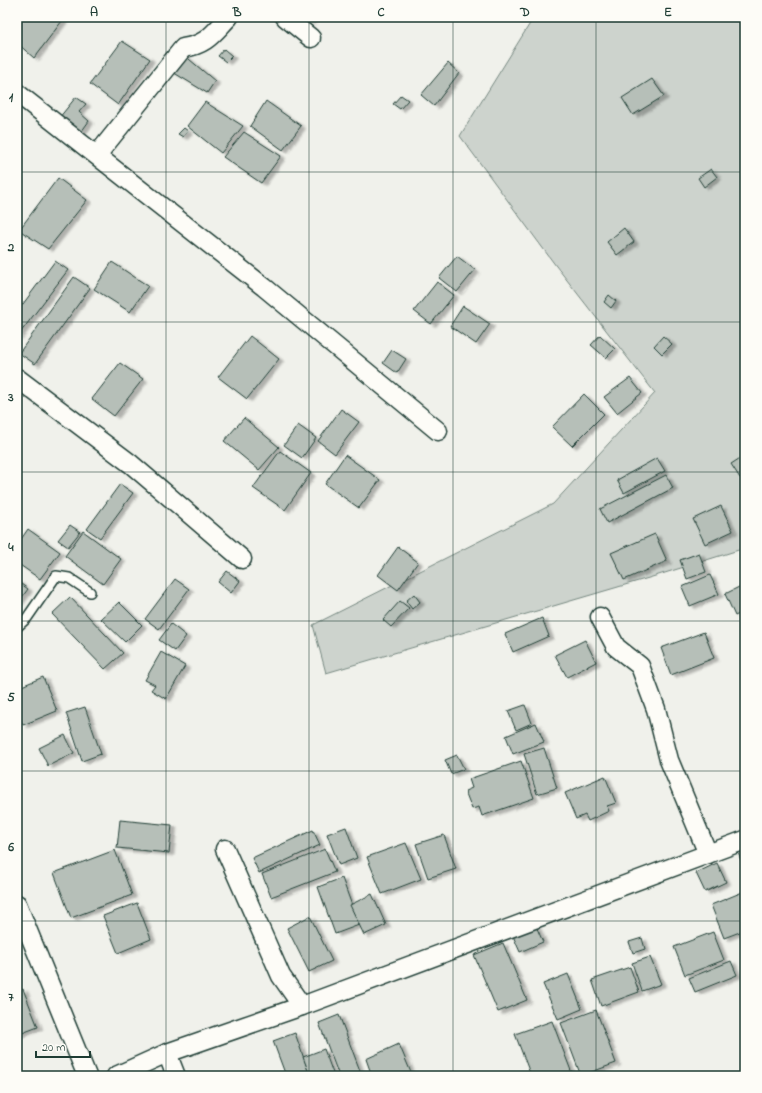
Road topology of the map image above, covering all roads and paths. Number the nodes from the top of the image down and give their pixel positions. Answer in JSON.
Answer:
{"nodes":[{"id":1,"x":229,"y":17,"type":"edge"},
{"id":2,"x":284,"y":17,"type":"edge"},
{"id":3,"x":311,"y":38,"type":"dead end"},
{"id":4,"x":17,"y":93,"type":"edge"},
{"id":5,"x":97,"y":155,"type":"junction"},
{"id":6,"x":17,"y":378,"type":"edge"},
{"id":7,"x":438,"y":431,"type":"dead end"},
{"id":8,"x":242,"y":560,"type":"dead end"},
{"id":9,"x":90,"y":592,"type":"dead end"},
{"id":10,"x":600,"y":617,"type":"dead end"},
{"id":11,"x":17,"y":627,"type":"edge"},
{"id":12,"x":745,"y":840,"type":"edge"},
{"id":13,"x":225,"y":848,"type":"dead end"},
{"id":14,"x":708,"y":854,"type":"junction"},
{"id":15,"x":17,"y":904,"type":"edge"},
{"id":16,"x":302,"y":1006,"type":"junction"},
{"id":17,"x":168,"y":1053,"type":"junction"},
{"id":18,"x":87,"y":1076,"type":"edge"},
{"id":19,"x":116,"y":1076,"type":"edge"},
{"id":20,"x":176,"y":1076,"type":"edge"}],
"edges":[{"from":1,"to":5,"type":"street"},
{"from":2,"to":3,"type":"street"},
{"from":4,"to":5,"type":"street"},
{"from":5,"to":7,"type":"street"},
{"from":6,"to":8,"type":"street"},
{"from":9,"to":11,"type":"lane"},
{"from":10,"to":14,"type":"street"},
{"from":12,"to":14,"type":"street"},
{"from":13,"to":16,"type":"street"},
{"from":14,"to":16,"type":"street"},
{"from":15,"to":18,"type":"street"},
{"from":16,"to":17,"type":"street"},
{"from":17,"to":19,"type":"street"},
{"from":17,"to":20,"type":"street"}]}
